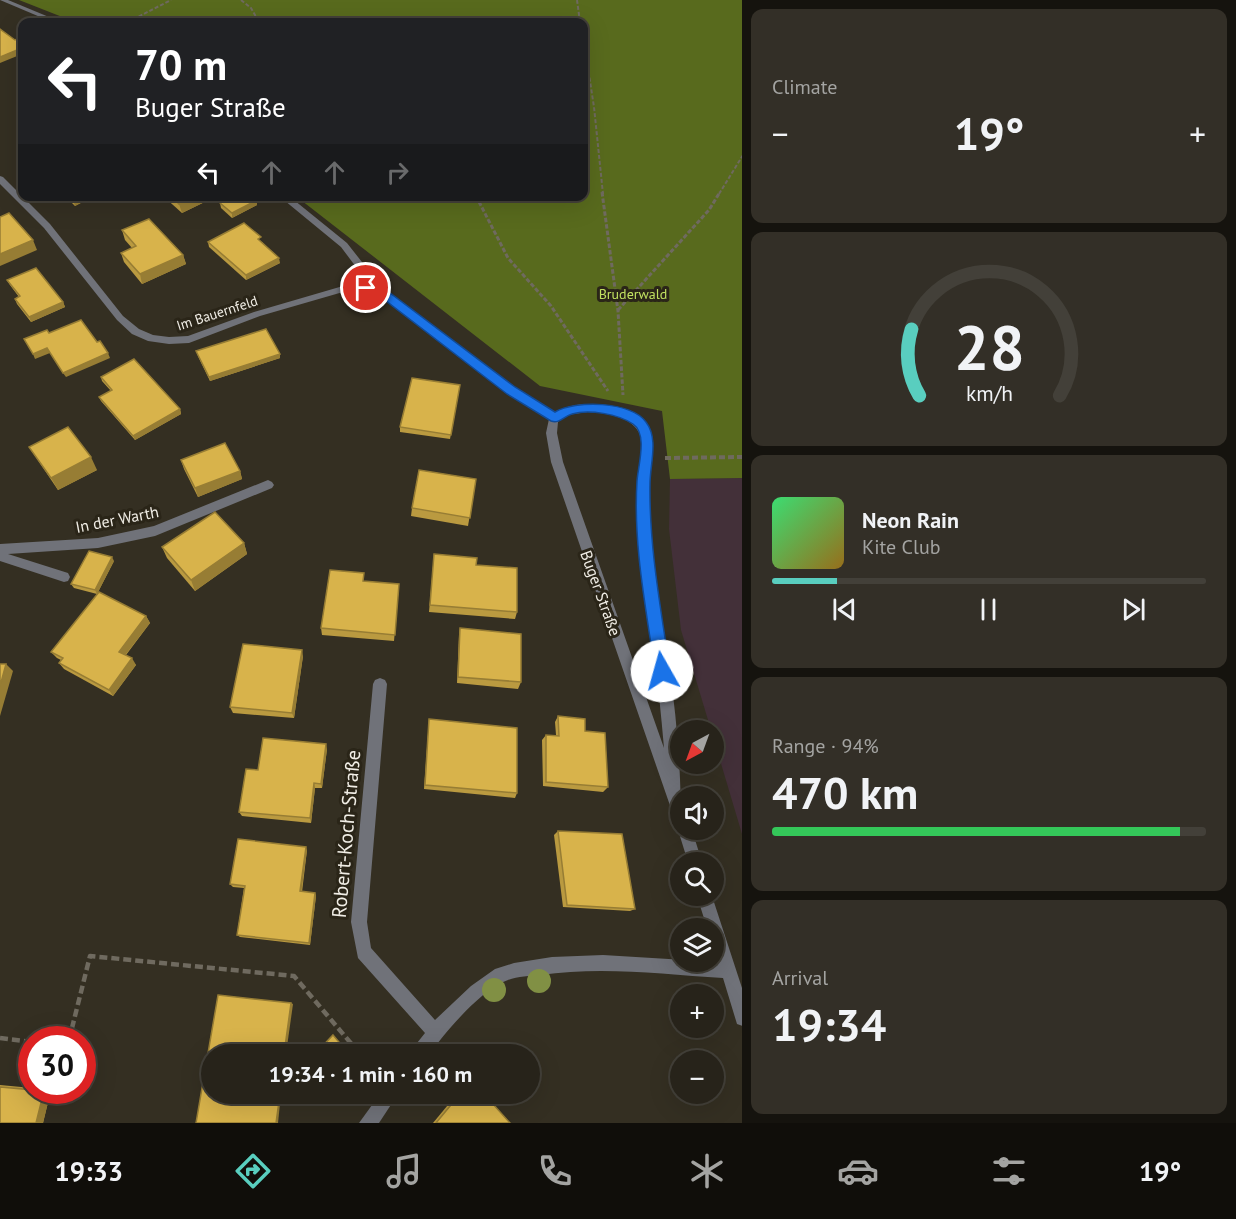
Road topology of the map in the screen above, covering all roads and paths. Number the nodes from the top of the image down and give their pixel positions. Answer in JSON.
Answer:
{"nodes":[{"id":1,"x":2,"y":0,"type":"edge"},
{"id":2,"x":171,"y":0,"type":"edge"},
{"id":3,"x":241,"y":0,"type":"edge"},
{"id":4,"x":577,"y":0,"type":"edge"},
{"id":5,"x":47,"y":18,"type":"edge"},
{"id":6,"x":136,"y":18,"type":"edge"},
{"id":7,"x":257,"y":18,"type":"edge"},
{"id":8,"x":579,"y":18,"type":"edge"},
{"id":9,"x":588,"y":68,"type":"edge"},
{"id":10,"x":742,"y":155,"type":"edge"},
{"id":11,"x":0,"y":179,"type":"edge"},
{"id":12,"x":18,"y":197,"type":"edge"},
{"id":13,"x":22,"y":201,"type":"edge"},
{"id":14,"x":289,"y":201,"type":"edge"},
{"id":15,"x":479,"y":201,"type":"edge"},
{"id":16,"x":366,"y":288,"type":"junction"},
{"id":17,"x":618,"y":310,"type":"junction"},
{"id":18,"x":624,"y":414,"type":"junction"},
{"id":19,"x":555,"y":418,"type":"junction"},
{"id":20,"x":742,"y":457,"type":"edge"},
{"id":21,"x":646,"y":459,"type":"junction"},
{"id":22,"x":268,"y":485,"type":"dead end"},
{"id":23,"x":0,"y":549,"type":"edge"},
{"id":24,"x":0,"y":556,"type":"edge"},
{"id":25,"x":64,"y":577,"type":"dead end"},
{"id":26,"x":380,"y":684,"type":"dead end"},
{"id":27,"x":670,"y":786,"type":"edge"},
{"id":28,"x":674,"y":786,"type":"edge"},
{"id":29,"x":708,"y":906,"type":"edge"},
{"id":30,"x":729,"y":971,"type":"junction"},
{"id":31,"x":742,"y":1018,"type":"edge"},
{"id":32,"x":72,"y":1026,"type":"edge"},
{"id":33,"x":435,"y":1032,"type":"junction"},
{"id":34,"x":0,"y":1038,"type":"edge"},
{"id":35,"x":18,"y":1040,"type":"edge"},
{"id":36,"x":352,"y":1044,"type":"edge"},
{"id":37,"x":426,"y":1044,"type":"edge"},
{"id":38,"x":382,"y":1104,"type":"edge"},
{"id":39,"x":368,"y":1123,"type":"edge"}],
"edges":[{"from":1,"to":5,"type":"street"},
{"from":2,"to":6,"type":"path"},
{"from":3,"to":7,"type":"path"},
{"from":4,"to":8,"type":"path"},
{"from":9,"to":17,"type":"path"},
{"from":10,"to":17,"type":"path"},
{"from":11,"to":12,"type":"street","name":"Im Bauernfeld"},
{"from":13,"to":16,"type":"street","name":"Im Bauernfeld"},
{"from":14,"to":16,"type":"street"},
{"from":15,"to":18,"type":"path"},
{"from":16,"to":19,"type":"street"},
{"from":17,"to":18,"type":"path"},
{"from":18,"to":19,"type":"street"},
{"from":18,"to":21,"type":"street","name":"Buger Straße"},
{"from":19,"to":27,"type":"street","name":"Buger Straße"},
{"from":20,"to":21,"type":"path"},
{"from":21,"to":28,"type":"street","name":"Buger Straße"},
{"from":22,"to":23,"type":"street","name":"In der Warth"},
{"from":24,"to":25,"type":"street"},
{"from":26,"to":33,"type":"street","name":"Robert-Koch-Straße"},
{"from":29,"to":30,"type":"street"},
{"from":30,"to":31,"type":"street"},
{"from":30,"to":33,"type":"street"},
{"from":32,"to":36,"type":"path"},
{"from":33,"to":37,"type":"street"},
{"from":34,"to":35,"type":"path"},
{"from":38,"to":39,"type":"street"}]}
